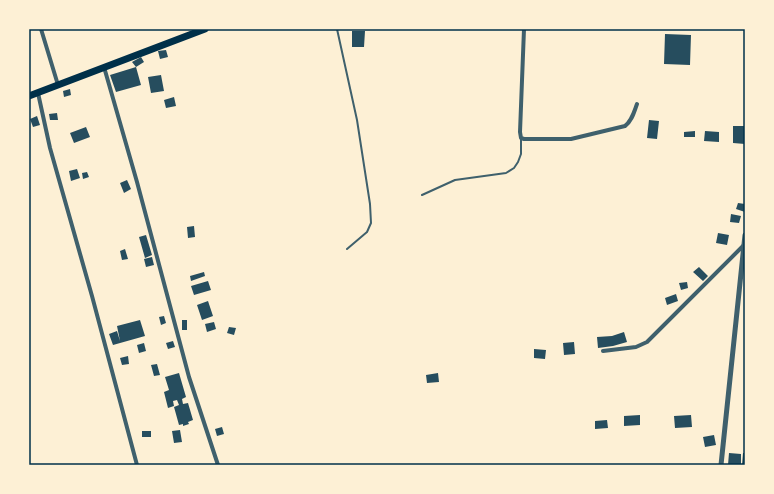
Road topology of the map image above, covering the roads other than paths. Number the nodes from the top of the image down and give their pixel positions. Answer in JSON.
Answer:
{"nodes":[{"id":1,"x":41,"y":29,"type":"edge"},
{"id":2,"x":205,"y":29,"type":"edge"},
{"id":3,"x":337,"y":29,"type":"edge"},
{"id":4,"x":524,"y":29,"type":"edge"},
{"id":5,"x":104,"y":68,"type":"junction"},
{"id":6,"x":58,"y":85,"type":"junction"},
{"id":7,"x":38,"y":93,"type":"junction"},
{"id":8,"x":29,"y":96,"type":"edge"},
{"id":9,"x":637,"y":104,"type":"dead end"},
{"id":10,"x":521,"y":138,"type":"junction"},
{"id":11,"x":422,"y":195,"type":"dead end"},
{"id":12,"x":745,"y":235,"type":"edge"},
{"id":13,"x":744,"y":245,"type":"junction"},
{"id":14,"x":347,"y":249,"type":"dead end"},
{"id":15,"x":603,"y":351,"type":"dead end"},
{"id":16,"x":137,"y":465,"type":"edge"},
{"id":17,"x":218,"y":465,"type":"edge"},
{"id":18,"x":721,"y":465,"type":"edge"}],
"edges":[{"from":1,"to":6,"type":"street"},
{"from":2,"to":5,"type":"main road"},
{"from":3,"to":14,"type":"lane"},
{"from":4,"to":10,"type":"street"},
{"from":5,"to":6,"type":"main road"},
{"from":5,"to":17,"type":"street"},
{"from":6,"to":7,"type":"main road"},
{"from":7,"to":8,"type":"main road"},
{"from":7,"to":16,"type":"street"},
{"from":9,"to":10,"type":"street"},
{"from":10,"to":11,"type":"lane"},
{"from":12,"to":13,"type":"street"},
{"from":13,"to":15,"type":"street"},
{"from":13,"to":18,"type":"street"}]}
